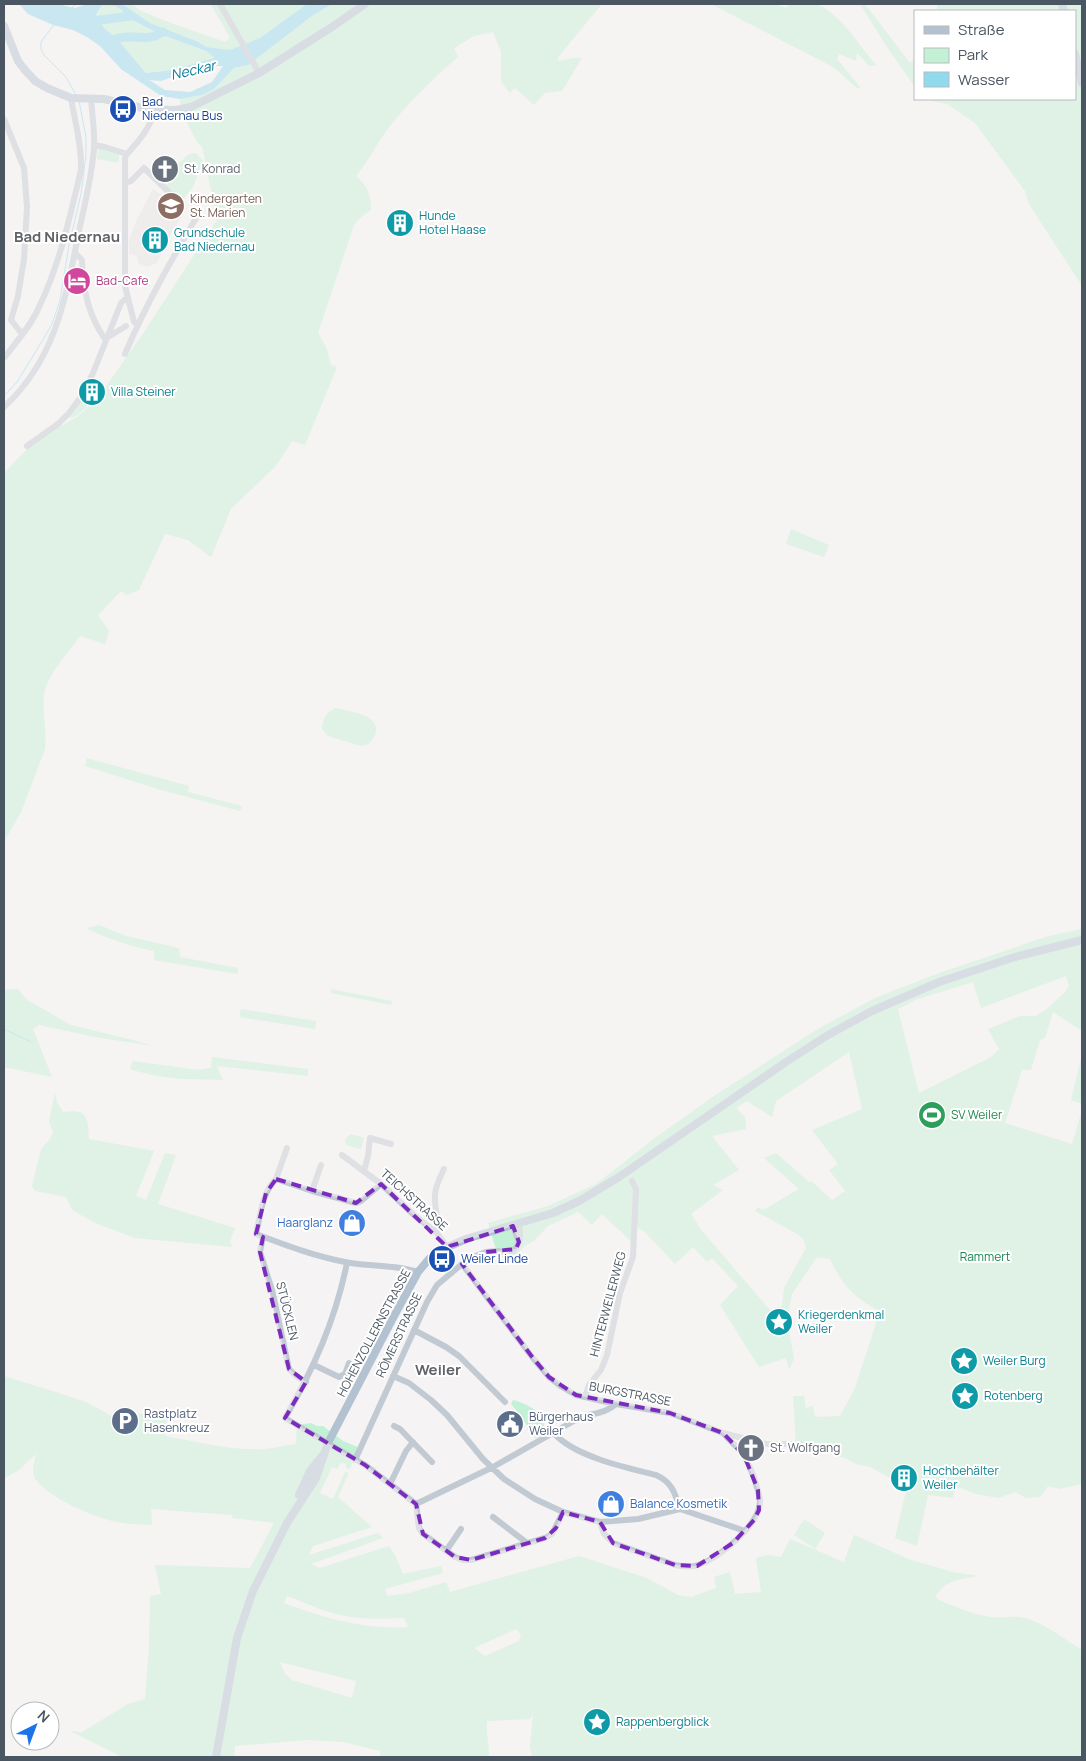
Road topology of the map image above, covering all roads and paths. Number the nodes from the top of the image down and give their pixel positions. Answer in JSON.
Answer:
{"nodes":[{"id":1,"x":220,"y":4,"type":"edge"},
{"id":2,"x":365,"y":4,"type":"edge"},
{"id":3,"x":4,"y":26,"type":"edge"},
{"id":4,"x":1076,"y":58,"type":"edge"},
{"id":5,"x":258,"y":73,"type":"junction"},
{"id":6,"x":1082,"y":83,"type":"edge"},
{"id":7,"x":73,"y":98,"type":"junction"},
{"id":8,"x":89,"y":98,"type":"junction"},
{"id":9,"x":154,"y":110,"type":"junction"},
{"id":10,"x":4,"y":119,"type":"edge"},
{"id":11,"x":94,"y":145,"type":"junction"},
{"id":12,"x":127,"y":154,"type":"junction"},
{"id":13,"x":125,"y":183,"type":"junction"},
{"id":14,"x":182,"y":205,"type":"dead end"},
{"id":15,"x":199,"y":213,"type":"dead end"},
{"id":16,"x":75,"y":253,"type":"junction"},
{"id":17,"x":128,"y":297,"type":"junction"},
{"id":18,"x":138,"y":324,"type":"junction"},
{"id":19,"x":126,"y":326,"type":"dead end"},
{"id":20,"x":22,"y":334,"type":"junction"},
{"id":21,"x":105,"y":339,"type":"junction"},
{"id":22,"x":125,"y":354,"type":"dead end"},
{"id":23,"x":4,"y":358,"type":"edge"},
{"id":24,"x":4,"y":407,"type":"edge"},
{"id":25,"x":26,"y":446,"type":"dead end"},
{"id":26,"x":1082,"y":940,"type":"edge"},
{"id":27,"x":391,"y":1144,"type":"dead end"},
{"id":28,"x":287,"y":1148,"type":"dead end"},
{"id":29,"x":342,"y":1155,"type":"dead end"},
{"id":30,"x":321,"y":1165,"type":"dead end"},
{"id":31,"x":444,"y":1169,"type":"dead end"},
{"id":32,"x":364,"y":1171,"type":"junction"},
{"id":33,"x":276,"y":1179,"type":"junction"},
{"id":34,"x":632,"y":1181,"type":"dead end"},
{"id":35,"x":381,"y":1184,"type":"junction"},
{"id":36,"x":312,"y":1191,"type":"junction"},
{"id":37,"x":516,"y":1225,"type":"junction"},
{"id":38,"x":437,"y":1233,"type":"junction"},
{"id":39,"x":264,"y":1237,"type":"junction"},
{"id":40,"x":447,"y":1247,"type":"junction"},
{"id":41,"x":347,"y":1263,"type":"junction"},
{"id":42,"x":462,"y":1264,"type":"junction"},
{"id":43,"x":418,"y":1272,"type":"junction"},
{"id":44,"x":414,"y":1330,"type":"junction"},
{"id":45,"x":349,"y":1364,"type":"dead end"},
{"id":46,"x":314,"y":1365,"type":"junction"},
{"id":47,"x":393,"y":1376,"type":"junction"},
{"id":48,"x":306,"y":1382,"type":"junction"},
{"id":49,"x":585,"y":1397,"type":"junction"},
{"id":50,"x":505,"y":1402,"type":"dead end"},
{"id":51,"x":616,"y":1404,"type":"junction"},
{"id":52,"x":394,"y":1426,"type":"dead end"},
{"id":53,"x":554,"y":1433,"type":"junction"},
{"id":54,"x":723,"y":1433,"type":"junction"},
{"id":55,"x":413,"y":1442,"type":"junction"},
{"id":56,"x":328,"y":1444,"type":"junction"},
{"id":57,"x":819,"y":1449,"type":"dead end"},
{"id":58,"x":355,"y":1460,"type":"junction"},
{"id":59,"x":432,"y":1462,"type":"dead end"},
{"id":60,"x":493,"y":1467,"type":"junction"},
{"id":61,"x":390,"y":1484,"type":"junction"},
{"id":62,"x":416,"y":1504,"type":"junction"},
{"id":63,"x":680,"y":1509,"type":"junction"},
{"id":64,"x":563,"y":1512,"type":"junction"},
{"id":65,"x":493,"y":1517,"type":"dead end"},
{"id":66,"x":600,"y":1522,"type":"junction"},
{"id":67,"x":461,"y":1529,"type":"dead end"},
{"id":68,"x":745,"y":1531,"type":"junction"},
{"id":69,"x":527,"y":1543,"type":"junction"},
{"id":70,"x":446,"y":1551,"type":"junction"},
{"id":71,"x":216,"y":1757,"type":"edge"}],
"edges":[{"from":1,"to":5,"type":"street"},
{"from":2,"to":5,"type":"main road"},
{"from":3,"to":7,"type":"main road"},
{"from":4,"to":6,"type":"main road"},
{"from":5,"to":9,"type":"main road"},
{"from":7,"to":8,"type":"main road"},
{"from":7,"to":20,"type":"street"},
{"from":8,"to":9,"type":"main road"},
{"from":8,"to":11,"type":"street"},
{"from":9,"to":12,"type":"street"},
{"from":10,"to":20,"type":"street"},
{"from":11,"to":12,"type":"street"},
{"from":11,"to":16,"type":"street"},
{"from":12,"to":13,"type":"street"},
{"from":13,"to":14,"type":"street"},
{"from":13,"to":17,"type":"street"},
{"from":15,"to":18,"type":"street"},
{"from":16,"to":21,"type":"street"},
{"from":16,"to":24,"type":"street"},
{"from":17,"to":18,"type":"street"},
{"from":17,"to":21,"type":"street"},
{"from":18,"to":22,"type":"street"},
{"from":19,"to":21,"type":"street"},
{"from":20,"to":23,"type":"street"},
{"from":21,"to":25,"type":"street"},
{"from":26,"to":37,"type":"main road","name":"HOHENZOLLERNSTRASSE"},
{"from":27,"to":32,"type":"street","name":"TEICHSTRASSE"},
{"from":28,"to":33,"type":"street"},
{"from":29,"to":32,"type":"street","name":"TEICHSTRASSE"},
{"from":30,"to":36,"type":"street"},
{"from":31,"to":38,"type":"street"},
{"from":32,"to":35,"type":"street","name":"TEICHSTRASSE"},
{"from":33,"to":36,"type":"street"},
{"from":33,"to":39,"type":"street"},
{"from":34,"to":49,"type":"street","name":"HINTERWEILERWEG"},
{"from":35,"to":36,"type":"street"},
{"from":35,"to":38,"type":"street","name":"TEICHSTRASSE"},
{"from":37,"to":40,"type":"main road","name":"HOHENZOLLERNSTRASSE"},
{"from":37,"to":42,"type":"street","name":"RÖMERSTRASSE"},
{"from":38,"to":40,"type":"street","name":"TEICHSTRASSE"},
{"from":39,"to":41,"type":"street"},
{"from":39,"to":48,"type":"street","name":"STÜCKLEN"},
{"from":40,"to":43,"type":"main road","name":"HOHENZOLLERNSTRASSE"},
{"from":41,"to":43,"type":"street"},
{"from":41,"to":46,"type":"street"},
{"from":42,"to":44,"type":"street","name":"RÖMERSTRASSE"},
{"from":42,"to":49,"type":"street","name":"BURGSTRASSE"},
{"from":43,"to":56,"type":"main road","name":"HOHENZOLLERNSTRASSE"},
{"from":44,"to":47,"type":"street","name":"RÖMERSTRASSE"},
{"from":44,"to":50,"type":"street"},
{"from":45,"to":46,"type":"street"},
{"from":46,"to":48,"type":"street"},
{"from":47,"to":58,"type":"street","name":"RÖMERSTRASSE"},
{"from":47,"to":60,"type":"street"},
{"from":48,"to":56,"type":"street"},
{"from":49,"to":51,"type":"street","name":"BURGSTRASSE"},
{"from":51,"to":53,"type":"street"},
{"from":51,"to":54,"type":"street","name":"BURGSTRASSE"},
{"from":52,"to":55,"type":"street"},
{"from":53,"to":60,"type":"street"},
{"from":53,"to":63,"type":"street"},
{"from":54,"to":57,"type":"street","name":"BURGSTRASSE"},
{"from":54,"to":68,"type":"street"},
{"from":55,"to":59,"type":"street"},
{"from":55,"to":61,"type":"street"},
{"from":56,"to":58,"type":"street"},
{"from":56,"to":71,"type":"main road","name":"HOHENZOLLERNSTRASSE"},
{"from":58,"to":61,"type":"street"},
{"from":60,"to":62,"type":"street"},
{"from":60,"to":64,"type":"street"},
{"from":61,"to":62,"type":"street"},
{"from":62,"to":70,"type":"street"},
{"from":63,"to":66,"type":"street"},
{"from":63,"to":68,"type":"street"},
{"from":64,"to":66,"type":"street"},
{"from":64,"to":69,"type":"street"},
{"from":65,"to":69,"type":"street"},
{"from":66,"to":68,"type":"street"},
{"from":67,"to":70,"type":"street"},
{"from":69,"to":70,"type":"street"}]}
